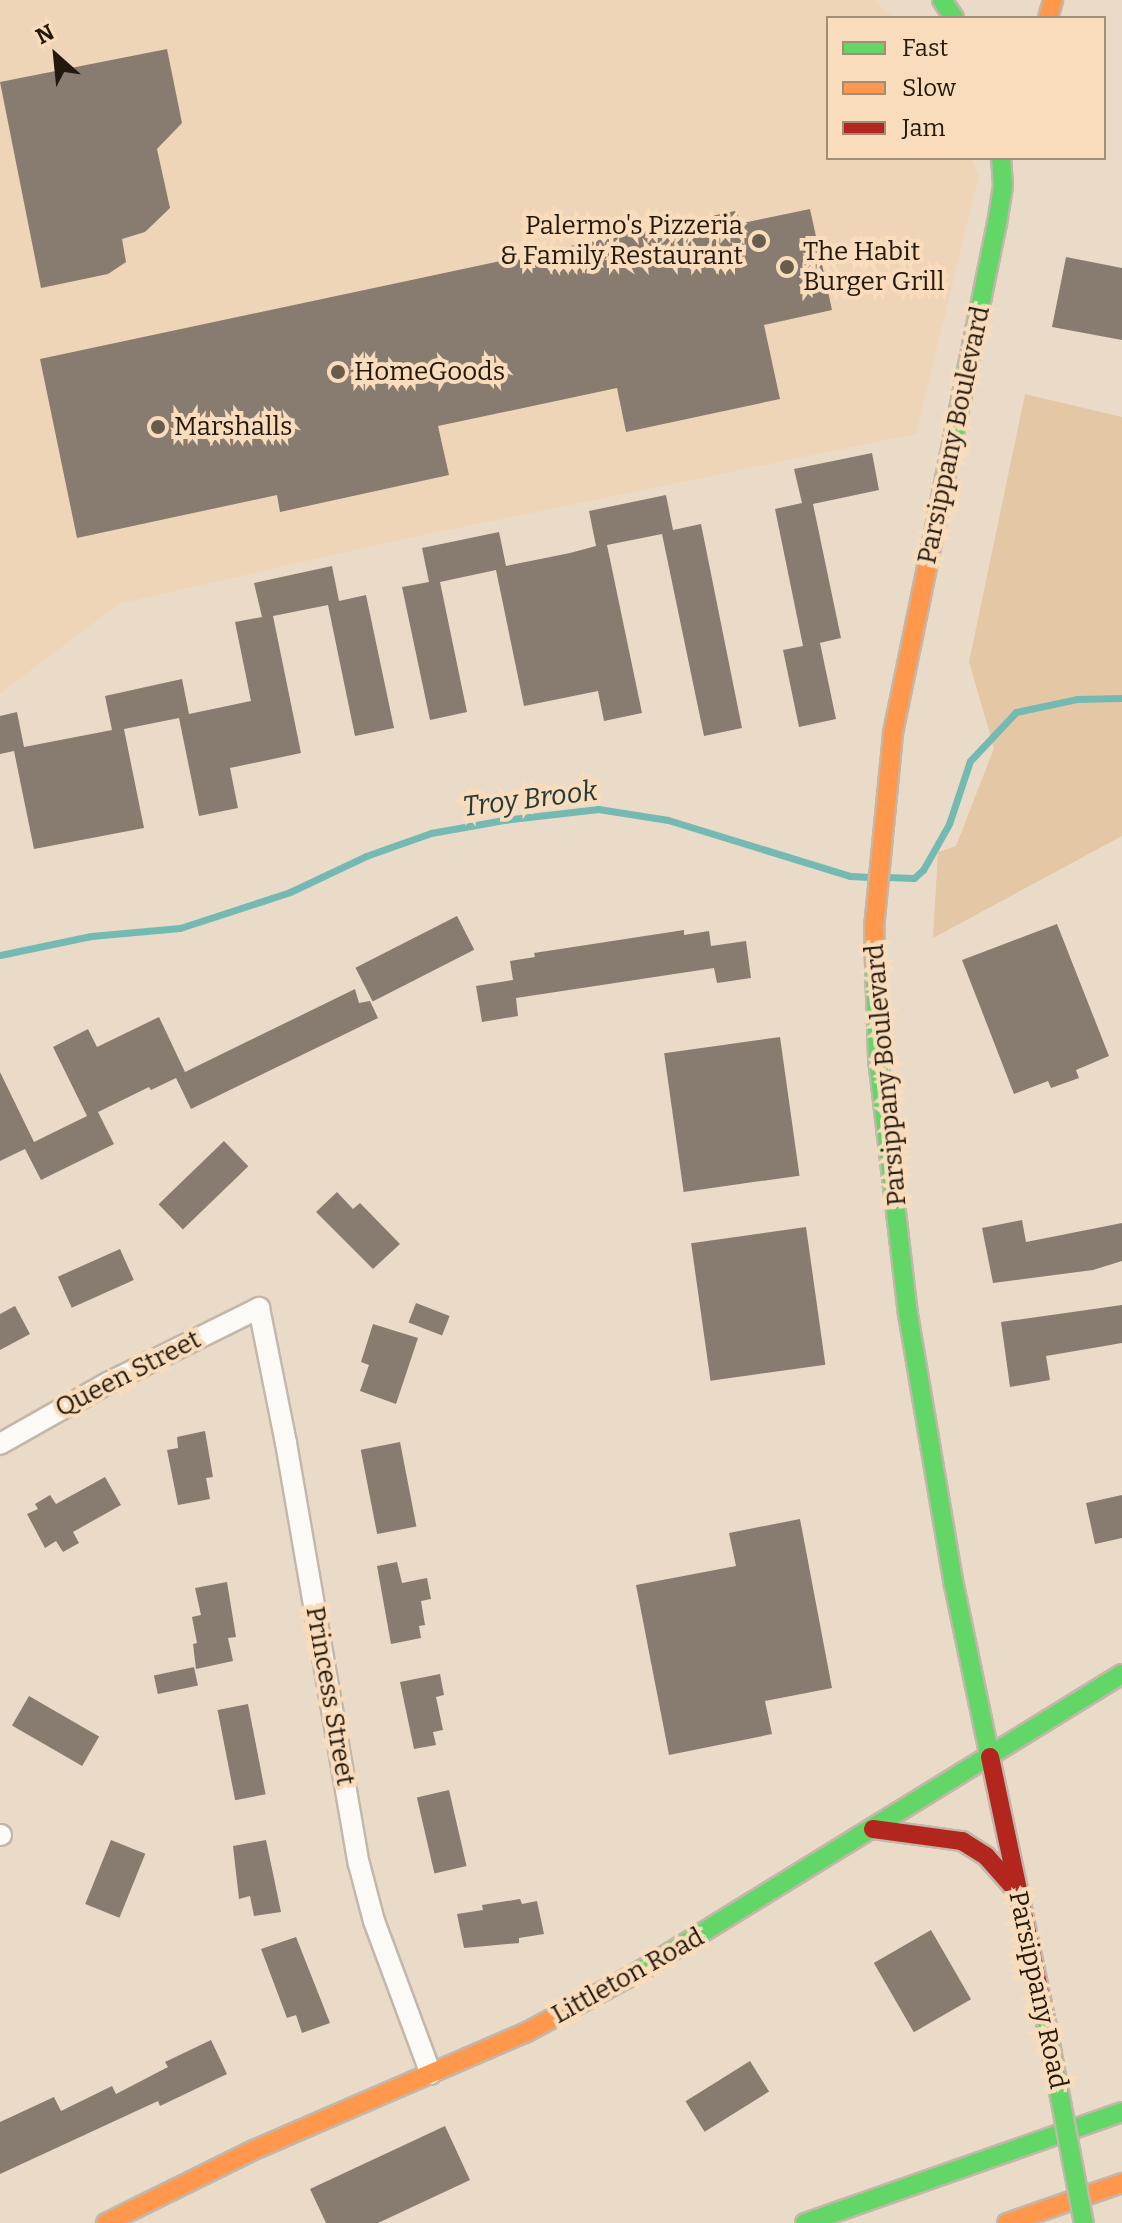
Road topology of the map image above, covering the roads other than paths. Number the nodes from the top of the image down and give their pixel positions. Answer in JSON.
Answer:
{"nodes":[{"id":1,"x":1001,"y":160,"type":"edge"},
{"id":2,"x":1010,"y":160,"type":"edge"},
{"id":3,"x":1003,"y":185,"type":"junction"},
{"id":4,"x":259,"y":1308,"type":"joint"},
{"id":5,"x":0,"y":1444,"type":"edge"},
{"id":6,"x":1122,"y":1674,"type":"edge"},
{"id":7,"x":990,"y":1757,"type":"junction"},
{"id":8,"x":873,"y":1829,"type":"junction"},
{"id":9,"x":1017,"y":1891,"type":"junction"},
{"id":10,"x":431,"y":2074,"type":"junction"},
{"id":11,"x":1122,"y":2112,"type":"edge"},
{"id":12,"x":1122,"y":2183,"type":"edge"},
{"id":13,"x":106,"y":2223,"type":"edge"},
{"id":14,"x":805,"y":2223,"type":"edge"},
{"id":15,"x":1007,"y":2223,"type":"edge"},
{"id":16,"x":1084,"y":2223,"type":"edge"}],
"edges":[{"from":1,"to":3,"type":"main road","name":"Parsippany Boulevard"},
{"from":2,"to":3,"type":"main road"},
{"from":3,"to":7,"type":"main road","name":"Parsippany Boulevard"},
{"from":4,"to":5,"type":"street","name":"Queen Street"},
{"from":4,"to":10,"type":"street","name":"Princess Street"},
{"from":6,"to":7,"type":"main road","name":"Littleton Road"},
{"from":7,"to":8,"type":"main road","name":"Littleton Road"},
{"from":7,"to":9,"type":"main road","name":"Parsippany Road"},
{"from":8,"to":9,"type":"main road"},
{"from":8,"to":10,"type":"main road","name":"Littleton Road"},
{"from":9,"to":16,"type":"main road","name":"Parsippany Road","bridge":true},
{"from":10,"to":13,"type":"main road","name":"Littleton Road"},
{"from":11,"to":14,"type":"main road"},
{"from":12,"to":15,"type":"main road"}]}
